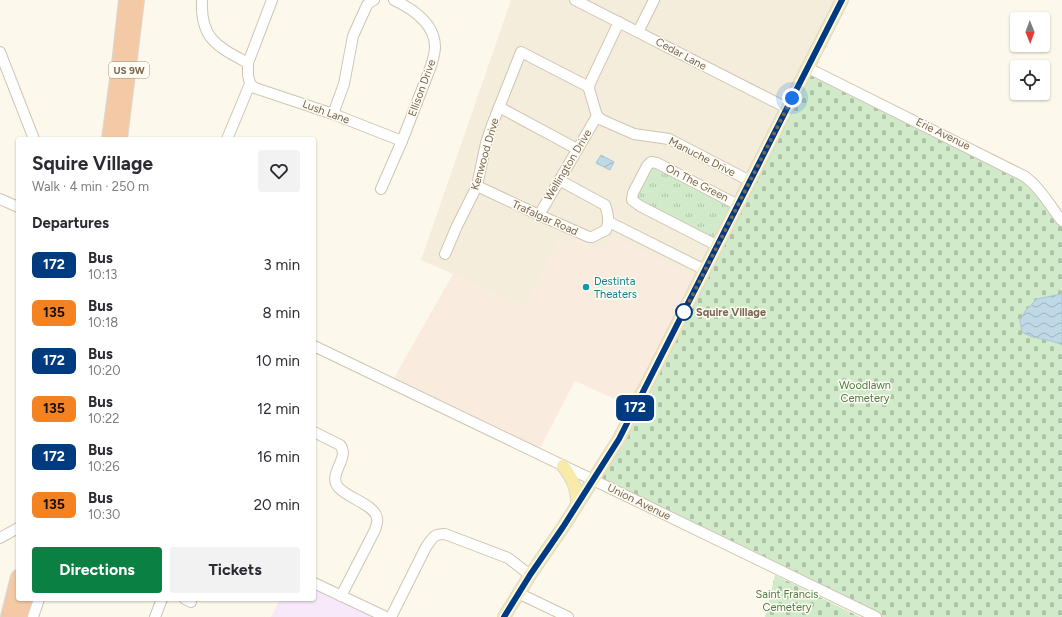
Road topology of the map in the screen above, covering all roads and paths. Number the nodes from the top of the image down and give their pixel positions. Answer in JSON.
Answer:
{"nodes":[{"id":1,"x":126,"y":0,"type":"edge"},
{"id":2,"x":136,"y":0,"type":"edge"},
{"id":3,"x":202,"y":0,"type":"edge"},
{"id":4,"x":272,"y":0,"type":"edge"},
{"id":5,"x":374,"y":0,"type":"edge"},
{"id":6,"x":394,"y":0,"type":"edge"},
{"id":7,"x":575,"y":0,"type":"edge"},
{"id":8,"x":654,"y":0,"type":"edge"},
{"id":9,"x":842,"y":0,"type":"edge"},
{"id":10,"x":619,"y":22,"type":"junction"},
{"id":11,"x":638,"y":32,"type":"junction"},
{"id":12,"x":0,"y":52,"type":"edge"},
{"id":13,"x":248,"y":63,"type":"junction"},
{"id":14,"x":808,"y":68,"type":"junction"},
{"id":15,"x":250,"y":84,"type":"junction"},
{"id":16,"x":589,"y":87,"type":"junction"},
{"id":17,"x":499,"y":107,"type":"junction"},
{"id":18,"x":787,"y":108,"type":"junction"},
{"id":19,"x":333,"y":114,"type":"junction"},
{"id":20,"x":597,"y":116,"type":"junction"},
{"id":21,"x":33,"y":137,"type":"edge"},
{"id":22,"x":109,"y":137,"type":"edge"},
{"id":23,"x":120,"y":137,"type":"edge"},
{"id":24,"x":228,"y":137,"type":"edge"},
{"id":25,"x":402,"y":141,"type":"junction"},
{"id":26,"x":577,"y":149,"type":"junction"},
{"id":27,"x":559,"y":180,"type":"junction"},
{"id":28,"x":750,"y":181,"type":"junction"},
{"id":29,"x":477,"y":186,"type":"junction"},
{"id":30,"x":381,"y":189,"type":"dead end"},
{"id":31,"x":0,"y":199,"type":"edge"},
{"id":32,"x":738,"y":204,"type":"junction"},
{"id":33,"x":16,"y":206,"type":"edge"},
{"id":34,"x":539,"y":215,"type":"junction"},
{"id":35,"x":1062,"y":221,"type":"edge"},
{"id":36,"x":609,"y":222,"type":"junction"},
{"id":37,"x":718,"y":246,"type":"junction"},
{"id":38,"x":445,"y":254,"type":"dead end"},
{"id":39,"x":705,"y":270,"type":"junction"},
{"id":40,"x":316,"y":347,"type":"edge"},
{"id":41,"x":316,"y":433,"type":"edge"},
{"id":42,"x":563,"y":466,"type":"junction"},
{"id":43,"x":594,"y":480,"type":"junction"},
{"id":44,"x":577,"y":505,"type":"junction"},
{"id":45,"x":16,"y":529,"type":"edge"},
{"id":46,"x":0,"y":538,"type":"edge"},
{"id":47,"x":530,"y":575,"type":"junction"},
{"id":48,"x":316,"y":584,"type":"edge"},
{"id":49,"x":16,"y":585,"type":"edge"},
{"id":50,"x":518,"y":593,"type":"junction"},
{"id":51,"x":341,"y":596,"type":"junction"},
{"id":52,"x":24,"y":601,"type":"edge"},
{"id":53,"x":38,"y":601,"type":"edge"},
{"id":54,"x":161,"y":601,"type":"edge"},
{"id":55,"x":8,"y":617,"type":"edge"},
{"id":56,"x":20,"y":617,"type":"edge"},
{"id":57,"x":33,"y":617,"type":"edge"},
{"id":58,"x":155,"y":617,"type":"edge"},
{"id":59,"x":386,"y":617,"type":"edge"},
{"id":60,"x":391,"y":617,"type":"edge"},
{"id":61,"x":504,"y":617,"type":"edge"},
{"id":62,"x":568,"y":617,"type":"edge"},
{"id":63,"x":876,"y":617,"type":"edge"}],
"edges":[{"from":1,"to":22,"type":"highway","number":"US 9W"},
{"from":2,"to":23,"type":"highway","number":"US 9W"},
{"from":3,"to":13,"type":"street"},
{"from":4,"to":13,"type":"street"},
{"from":5,"to":19,"type":"street"},
{"from":6,"to":25,"type":"street","name":"Ellison Drive"},
{"from":7,"to":10,"type":"street","name":"Cedar Lane"},
{"from":8,"to":11,"type":"street"},
{"from":9,"to":14,"type":"main road"},
{"from":10,"to":11,"type":"street","name":"Cedar Lane"},
{"from":10,"to":16,"type":"street"},
{"from":11,"to":18,"type":"street","name":"Cedar Lane"},
{"from":12,"to":21,"type":"street"},
{"from":13,"to":15,"type":"street"},
{"from":14,"to":18,"type":"main road"},
{"from":14,"to":35,"type":"street","name":"Erie Avenue"},
{"from":15,"to":19,"type":"street","name":"Lush Lane"},
{"from":15,"to":24,"type":"street"},
{"from":16,"to":17,"type":"street","name":"Kenwood Drive"},
{"from":16,"to":20,"type":"street"},
{"from":17,"to":26,"type":"street"},
{"from":17,"to":29,"type":"street","name":"Kenwood Drive"},
{"from":18,"to":28,"type":"main road"},
{"from":19,"to":25,"type":"street","name":"Lush Lane"},
{"from":20,"to":26,"type":"street","name":"Wellington Drive"},
{"from":20,"to":28,"type":"street","name":"Manuche Drive"},
{"from":25,"to":30,"type":"street","name":"Ellison Drive"},
{"from":26,"to":27,"type":"street","name":"Wellington Drive"},
{"from":27,"to":34,"type":"street","name":"Wellington Drive"},
{"from":27,"to":36,"type":"street"},
{"from":28,"to":32,"type":"main road"},
{"from":29,"to":34,"type":"street","name":"Trafalgar Road"},
{"from":29,"to":38,"type":"street","name":"Kenwood Drive"},
{"from":31,"to":33,"type":"street"},
{"from":32,"to":37,"type":"main road"},
{"from":32,"to":37,"type":"street","name":"On The Green"},
{"from":34,"to":36,"type":"street","name":"Trafalgar Road"},
{"from":36,"to":39,"type":"street"},
{"from":37,"to":39,"type":"main road"},
{"from":39,"to":43,"type":"main road"},
{"from":40,"to":42,"type":"street","name":"Union Avenue"},
{"from":41,"to":51,"type":"street"},
{"from":42,"to":43,"type":"street","name":"Union Avenue"},
{"from":42,"to":44,"type":"main road"},
{"from":43,"to":44,"type":"main road"},
{"from":43,"to":63,"type":"street","name":"Union Avenue"},
{"from":44,"to":47,"type":"main road"},
{"from":45,"to":46,"type":"street"},
{"from":47,"to":50,"type":"main road"},
{"from":47,"to":60,"type":"street"},
{"from":48,"to":51,"type":"street"},
{"from":49,"to":55,"type":"highway"},
{"from":50,"to":61,"type":"main road"},
{"from":50,"to":62,"type":"street"},
{"from":51,"to":59,"type":"street"},
{"from":52,"to":56,"type":"highway"},
{"from":53,"to":57,"type":"street"},
{"from":54,"to":58,"type":"street"}]}
